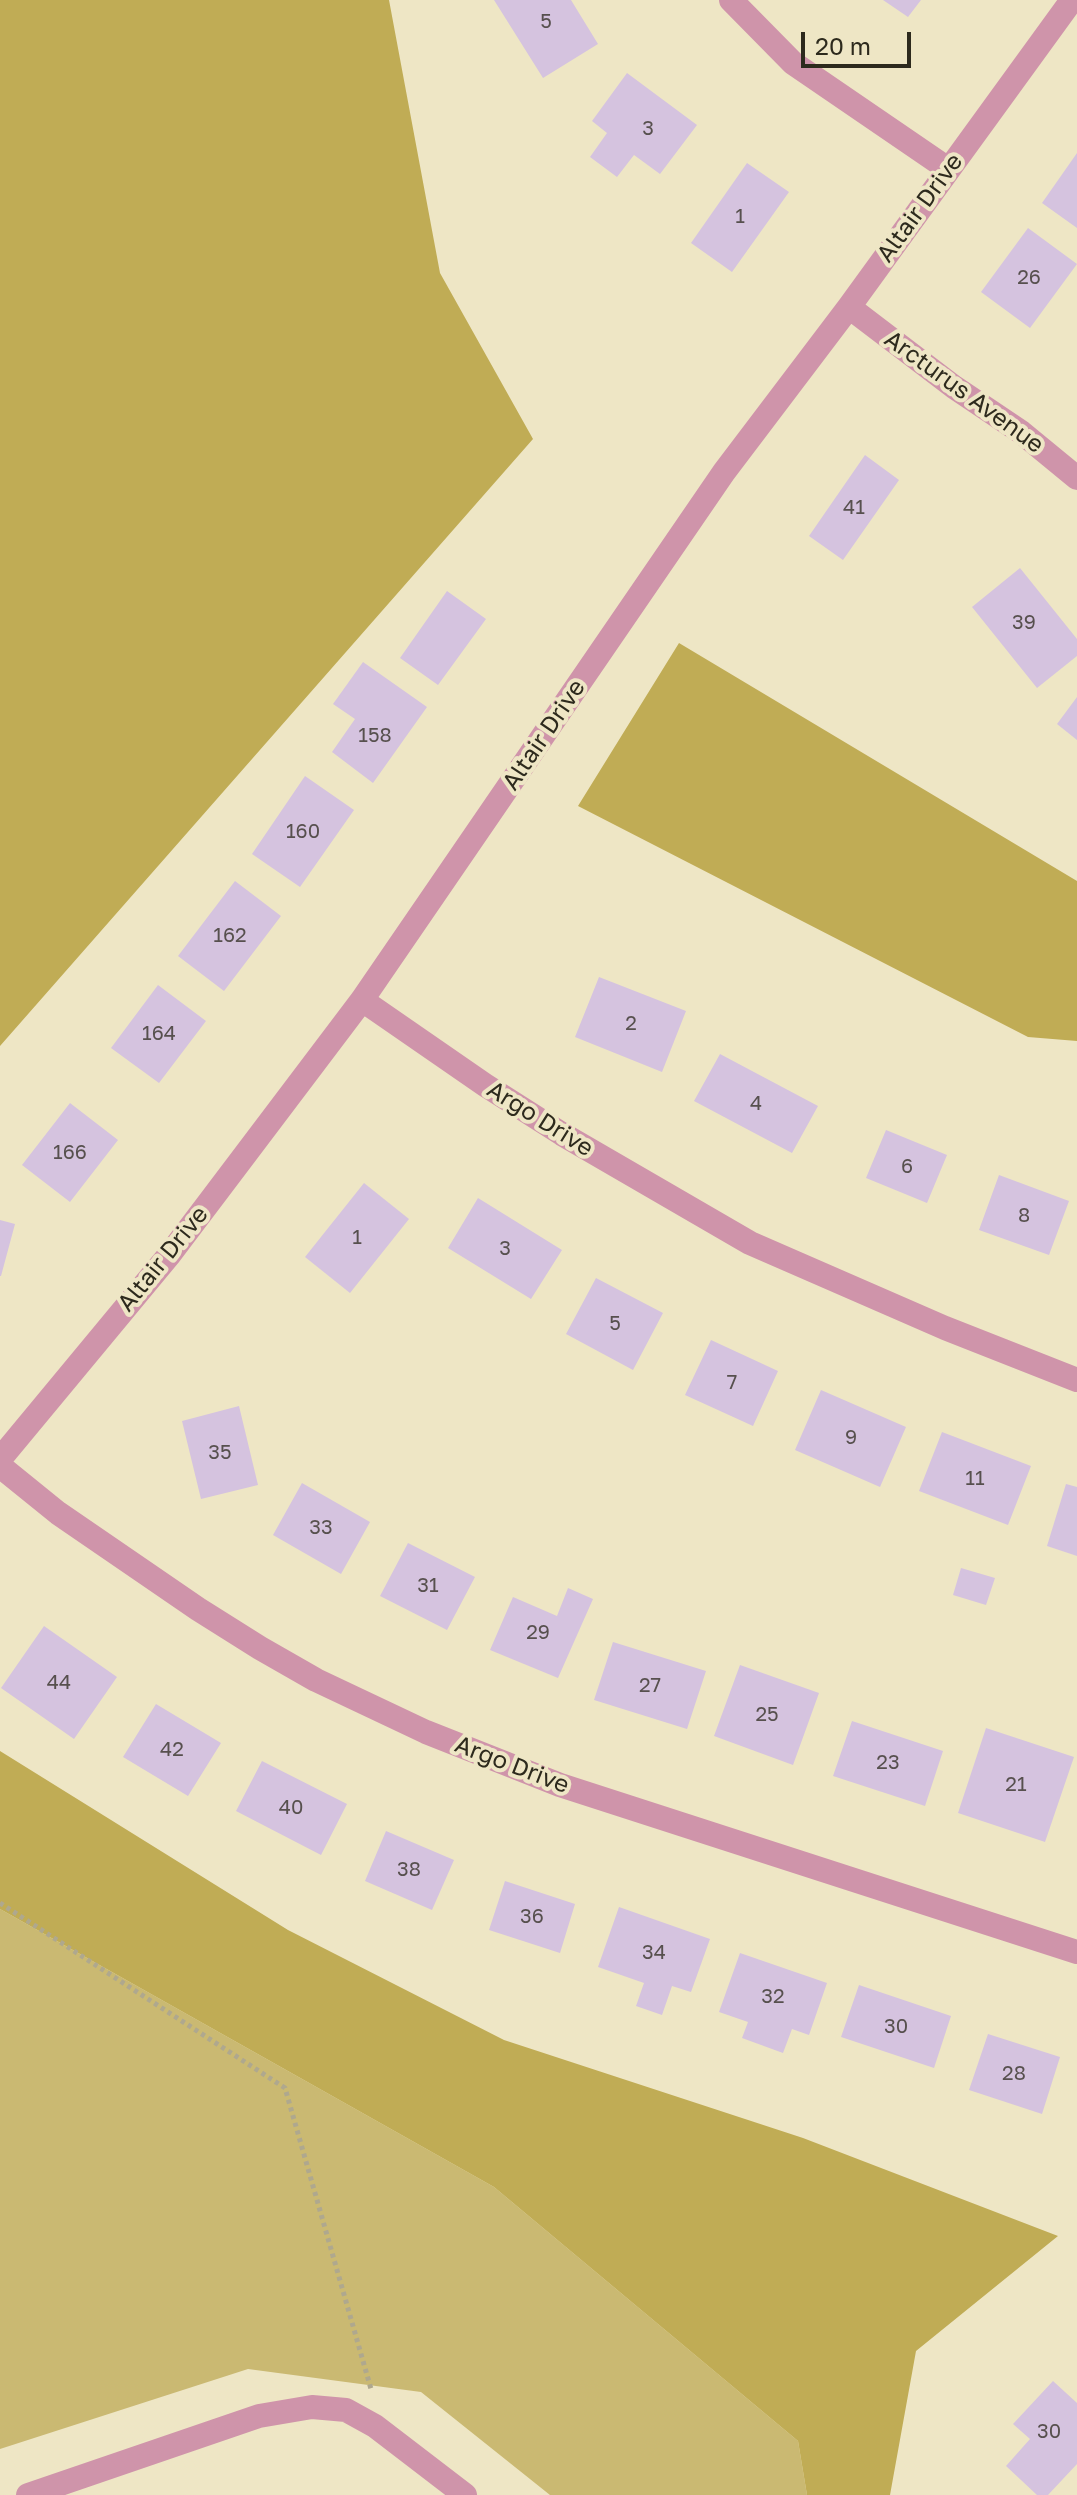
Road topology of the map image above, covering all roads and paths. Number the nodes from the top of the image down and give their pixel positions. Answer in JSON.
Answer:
{"nodes":[{"id":1,"x":731,"y":0,"type":"edge"},
{"id":2,"x":1072,"y":0,"type":"edge"},
{"id":3,"x":948,"y":169,"type":"junction"},
{"id":4,"x":849,"y":307,"type":"junction"},
{"id":5,"x":1077,"y":478,"type":"edge"},
{"id":6,"x":362,"y":1000,"type":"junction"},
{"id":7,"x":1077,"y":1380,"type":"edge"},
{"id":8,"x":0,"y":1459,"type":"edge"},
{"id":9,"x":0,"y":1466,"type":"edge"},
{"id":10,"x":0,"y":1903,"type":"edge"},
{"id":11,"x":1077,"y":1952,"type":"edge"},
{"id":12,"x":375,"y":2426,"type":"junction"},
{"id":13,"x":28,"y":2495,"type":"edge"},
{"id":14,"x":465,"y":2495,"type":"edge"}],
"edges":[{"from":1,"to":3,"type":"street"},
{"from":2,"to":3,"type":"street","name":"Altair Drive"},
{"from":3,"to":4,"type":"street","name":"Altair Drive"},
{"from":4,"to":5,"type":"street","name":"Arcturus Avenue"},
{"from":4,"to":6,"type":"street","name":"Altair Drive"},
{"from":6,"to":7,"type":"street","name":"Argo Drive"},
{"from":6,"to":8,"type":"street","name":"Altair Drive"},
{"from":9,"to":11,"type":"street","name":"Argo Drive"},
{"from":10,"to":12,"type":"path"},
{"from":12,"to":13,"type":"street"},
{"from":12,"to":14,"type":"street"}]}
